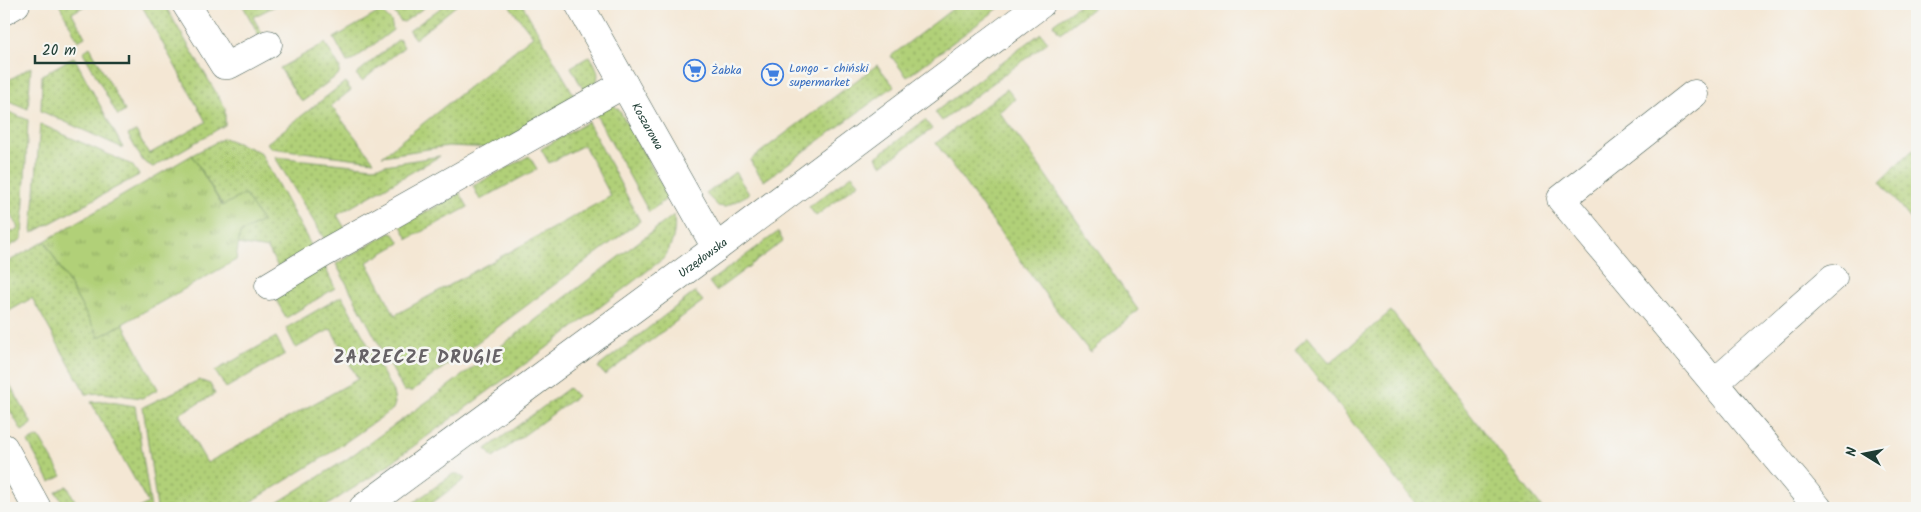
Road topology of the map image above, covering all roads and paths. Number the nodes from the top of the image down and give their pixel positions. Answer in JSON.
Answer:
{"nodes":[{"id":1,"x":16,"y":4,"type":"edge"},
{"id":2,"x":186,"y":4,"type":"edge"},
{"id":3,"x":579,"y":4,"type":"edge"},
{"id":4,"x":1040,"y":4,"type":"edge"},
{"id":5,"x":4,"y":11,"type":"edge"},
{"id":6,"x":268,"y":44,"type":"dead end"},
{"id":7,"x":624,"y":84,"type":"junction"},
{"id":8,"x":1694,"y":94,"type":"dead end"},
{"id":9,"x":716,"y":248,"type":"junction"},
{"id":10,"x":1833,"y":278,"type":"dead end"},
{"id":11,"x":269,"y":286,"type":"dead end"},
{"id":12,"x":1714,"y":383,"type":"junction"},
{"id":13,"x":4,"y":448,"type":"edge"},
{"id":14,"x":12,"y":482,"type":"edge"},
{"id":15,"x":37,"y":508,"type":"edge"},
{"id":16,"x":363,"y":508,"type":"edge"},
{"id":17,"x":1818,"y":508,"type":"edge"}],
"edges":[{"from":1,"to":5,"type":"street"},
{"from":2,"to":6,"type":"street"},
{"from":3,"to":7,"type":"street","name":"Koszarowa"},
{"from":4,"to":9,"type":"street","name":"Urzędowska"},
{"from":7,"to":9,"type":"street","name":"Koszarowa"},
{"from":7,"to":11,"type":"street"},
{"from":8,"to":12,"type":"street"},
{"from":9,"to":16,"type":"street","name":"Urzędowska"},
{"from":10,"to":12,"type":"street"},
{"from":12,"to":17,"type":"street"},
{"from":13,"to":14,"type":"street"},
{"from":14,"to":15,"type":"street"}]}
